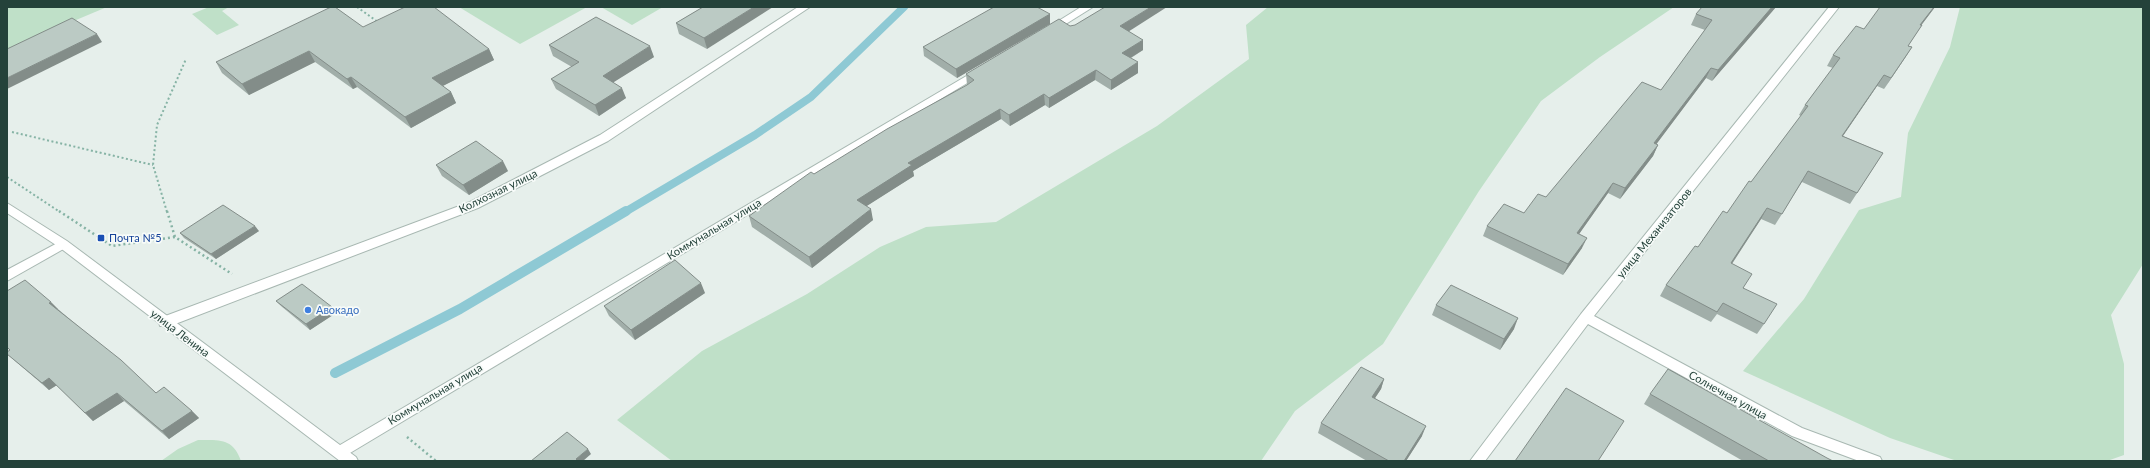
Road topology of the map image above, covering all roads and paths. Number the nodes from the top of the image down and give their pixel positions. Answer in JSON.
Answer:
{"nodes":[{"id":1,"x":357,"y":7,"type":"edge"},
{"id":2,"x":805,"y":7,"type":"edge"},
{"id":3,"x":1088,"y":7,"type":"edge"},
{"id":4,"x":1834,"y":7,"type":"edge"},
{"id":5,"x":382,"y":25,"type":"edge"},
{"id":6,"x":1040,"y":35,"type":"edge"},
{"id":7,"x":186,"y":59,"type":"dead end"},
{"id":8,"x":992,"y":64,"type":"edge"},
{"id":9,"x":12,"y":132,"type":"dead end"},
{"id":10,"x":153,"y":165,"type":"junction"},
{"id":11,"x":7,"y":177,"type":"edge"},
{"id":12,"x":7,"y":206,"type":"edge"},
{"id":13,"x":175,"y":237,"type":"junction"},
{"id":14,"x":63,"y":244,"type":"junction"},
{"id":15,"x":7,"y":276,"type":"edge"},
{"id":16,"x":255,"y":288,"type":"junction"},
{"id":17,"x":1586,"y":317,"type":"junction"},
{"id":18,"x":165,"y":322,"type":"junction"},
{"id":19,"x":388,"y":421,"type":"junction"},
{"id":20,"x":340,"y":452,"type":"junction"},
{"id":21,"x":351,"y":461,"type":"edge"},
{"id":22,"x":436,"y":461,"type":"edge"},
{"id":23,"x":1477,"y":461,"type":"edge"},
{"id":24,"x":1875,"y":461,"type":"edge"}],
"edges":[{"from":1,"to":5,"type":"path"},
{"from":2,"to":16,"type":"street","name":"Колхозная улица"},
{"from":3,"to":6,"type":"street"},
{"from":4,"to":17,"type":"street","name":"улица Механизаторов"},
{"from":7,"to":10,"type":"path"},
{"from":8,"to":19,"type":"street","name":"Коммунальная улица"},
{"from":9,"to":10,"type":"path"},
{"from":10,"to":13,"type":"path"},
{"from":11,"to":13,"type":"path"},
{"from":12,"to":14,"type":"street","name":"улица Ленина"},
{"from":13,"to":16,"type":"path"},
{"from":14,"to":15,"type":"street"},
{"from":14,"to":18,"type":"street","name":"улица Ленина"},
{"from":16,"to":18,"type":"street","name":"Колхозная улица"},
{"from":17,"to":23,"type":"street","name":"улица Механизаторов"},
{"from":17,"to":24,"type":"street","name":"Солнечная улица"},
{"from":18,"to":20,"type":"street","name":"улица Ленина"},
{"from":19,"to":20,"type":"street","name":"Коммунальная улица"},
{"from":19,"to":22,"type":"path"},
{"from":20,"to":21,"type":"street","name":"улица Ленина"}]}
